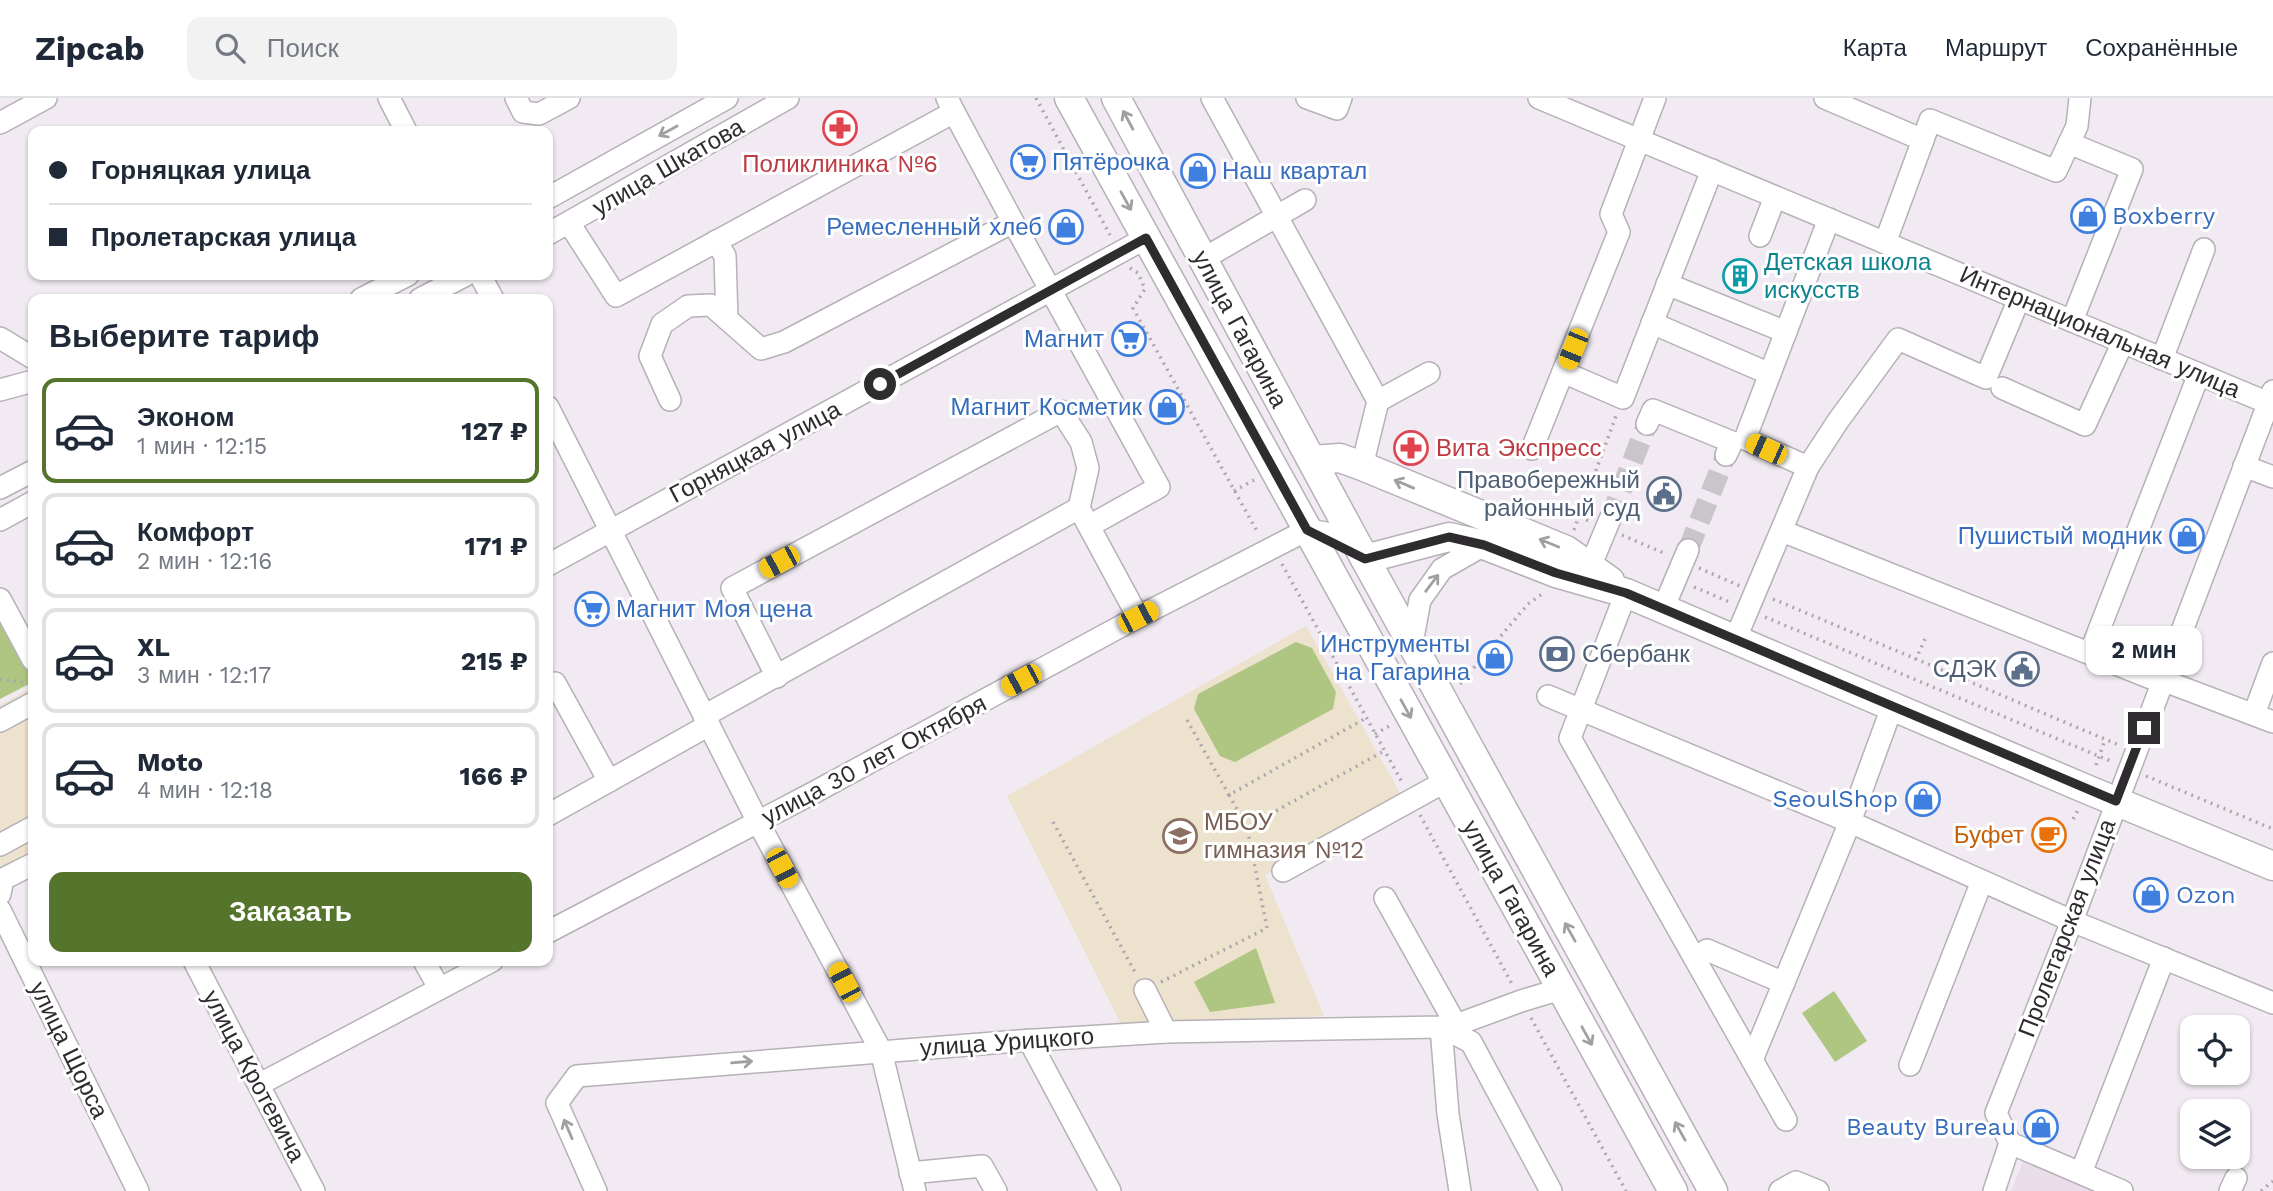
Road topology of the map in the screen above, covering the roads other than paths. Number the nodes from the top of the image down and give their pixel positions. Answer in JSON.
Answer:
{"nodes":[{"id":1,"x":46,"y":98,"type":"edge"},
{"id":2,"x":389,"y":98,"type":"edge"},
{"id":3,"x":516,"y":98,"type":"edge"},
{"id":4,"x":569,"y":98,"type":"edge"},
{"id":5,"x":727,"y":98,"type":"edge"},
{"id":6,"x":788,"y":98,"type":"edge"},
{"id":7,"x":1069,"y":98,"type":"edge"},
{"id":8,"x":1116,"y":98,"type":"edge"},
{"id":9,"x":1212,"y":98,"type":"edge"},
{"id":10,"x":1307,"y":98,"type":"edge"},
{"id":11,"x":1342,"y":98,"type":"edge"},
{"id":12,"x":1539,"y":98,"type":"edge"},
{"id":13,"x":1655,"y":98,"type":"edge"},
{"id":14,"x":1825,"y":98,"type":"edge"},
{"id":15,"x":2080,"y":98,"type":"edge"},
{"id":16,"x":951,"y":105,"type":"edge"},
{"id":17,"x":0,"y":123,"type":"edge"},
{"id":18,"x":403,"y":126,"type":"edge"},
{"id":19,"x":1639,"y":140,"type":"junction"},
{"id":20,"x":1923,"y":140,"type":"junction"},
{"id":21,"x":2069,"y":143,"type":"junction"},
{"id":22,"x":1712,"y":170,"type":"junction"},
{"id":23,"x":553,"y":195,"type":"edge"},
{"id":24,"x":1775,"y":197,"type":"junction"},
{"id":25,"x":1305,"y":200,"type":"dead end"},
{"id":26,"x":1277,"y":216,"type":"junction"},
{"id":27,"x":1829,"y":219,"type":"junction"},
{"id":28,"x":1013,"y":222,"type":"junction"},
{"id":29,"x":569,"y":223,"type":"junction"},
{"id":30,"x":553,"y":231,"type":"edge"},
{"id":31,"x":1760,"y":236,"type":"dead end"},
{"id":32,"x":1146,"y":238,"type":"junction"},
{"id":33,"x":716,"y":242,"type":"junction"},
{"id":34,"x":1885,"y":243,"type":"junction"},
{"id":35,"x":2204,"y":249,"type":"dead end"},
{"id":36,"x":1203,"y":258,"type":"junction"},
{"id":37,"x":398,"y":280,"type":"edge"},
{"id":38,"x":456,"y":280,"type":"edge"},
{"id":39,"x":1668,"y":284,"type":"junction"},
{"id":40,"x":1052,"y":291,"type":"junction"},
{"id":41,"x":371,"y":294,"type":"edge"},
{"id":42,"x":430,"y":294,"type":"edge"},
{"id":43,"x":2019,"y":299,"type":"junction"},
{"id":44,"x":727,"y":319,"type":"junction"},
{"id":45,"x":2072,"y":321,"type":"junction"},
{"id":46,"x":1652,"y":323,"type":"junction"},
{"id":47,"x":1786,"y":332,"type":"junction"},
{"id":48,"x":0,"y":338,"type":"edge"},
{"id":49,"x":2123,"y":342,"type":"junction"},
{"id":50,"x":28,"y":355,"type":"edge"},
{"id":51,"x":2162,"y":359,"type":"junction"},
{"id":52,"x":1563,"y":372,"type":"junction"},
{"id":53,"x":1429,"y":373,"type":"dead end"},
{"id":54,"x":1770,"y":374,"type":"junction"},
{"id":55,"x":2199,"y":374,"type":"junction"},
{"id":56,"x":28,"y":382,"type":"edge"},
{"id":57,"x":2002,"y":388,"type":"dead end"},
{"id":58,"x":0,"y":390,"type":"edge"},
{"id":59,"x":2271,"y":399,"type":"edge"},
{"id":60,"x":670,"y":400,"type":"dead end"},
{"id":61,"x":1378,"y":401,"type":"junction"},
{"id":62,"x":553,"y":417,"type":"edge"},
{"id":63,"x":1647,"y":425,"type":"dead end"},
{"id":64,"x":1532,"y":449,"type":"dead end"},
{"id":65,"x":1727,"y":455,"type":"dead end"},
{"id":66,"x":1311,"y":460,"type":"junction"},
{"id":67,"x":1362,"y":466,"type":"junction"},
{"id":68,"x":2244,"y":466,"type":"junction"},
{"id":69,"x":1808,"y":467,"type":"junction"},
{"id":70,"x":28,"y":474,"type":"edge"},
{"id":71,"x":2273,"y":477,"type":"edge"},
{"id":72,"x":0,"y":488,"type":"edge"},
{"id":73,"x":28,"y":505,"type":"edge"},
{"id":74,"x":1467,"y":511,"type":"junction"},
{"id":75,"x":1084,"y":517,"type":"junction"},
{"id":76,"x":1610,"y":519,"type":"tunnel mouth"},
{"id":77,"x":0,"y":520,"type":"edge"},
{"id":78,"x":1307,"y":530,"type":"junction"},
{"id":79,"x":611,"y":531,"type":"junction"},
{"id":80,"x":1782,"y":531,"type":"junction"},
{"id":81,"x":1484,"y":545,"type":"junction"},
{"id":82,"x":1359,"y":548,"type":"junction"},
{"id":83,"x":1688,"y":550,"type":"tunnel mouth"},
{"id":84,"x":553,"y":562,"type":"edge"},
{"id":85,"x":1590,"y":567,"type":"junction"},
{"id":86,"x":1626,"y":593,"type":"junction"},
{"id":87,"x":0,"y":599,"type":"edge"},
{"id":88,"x":1349,"y":606,"type":"junction"},
{"id":89,"x":1663,"y":609,"type":"junction"},
{"id":90,"x":1138,"y":617,"type":"junction"},
{"id":91,"x":1735,"y":640,"type":"junction"},
{"id":92,"x":1412,"y":643,"type":"junction"},
{"id":93,"x":28,"y":651,"type":"edge"},
{"id":94,"x":2090,"y":653,"type":"junction"},
{"id":95,"x":2273,"y":663,"type":"edge"},
{"id":96,"x":777,"y":677,"type":"junction"},
{"id":97,"x":2162,"y":681,"type":"junction"},
{"id":98,"x":553,"y":684,"type":"edge"},
{"id":99,"x":1548,"y":696,"type":"dead end"},
{"id":100,"x":28,"y":706,"type":"edge"},
{"id":101,"x":1892,"y":707,"type":"junction"},
{"id":102,"x":1580,"y":710,"type":"junction"},
{"id":103,"x":2263,"y":718,"type":"edge"},
{"id":104,"x":707,"y":720,"type":"junction"},
{"id":105,"x":0,"y":721,"type":"edge"},
{"id":106,"x":609,"y":780,"type":"junction"},
{"id":107,"x":1446,"y":781,"type":"junction"},
{"id":108,"x":2116,"y":801,"type":"junction"},
{"id":109,"x":553,"y":812,"type":"edge"},
{"id":110,"x":758,"y":822,"type":"junction"},
{"id":111,"x":1850,"y":822,"type":"junction"},
{"id":112,"x":28,"y":830,"type":"edge"},
{"id":113,"x":0,"y":845,"type":"edge"},
{"id":114,"x":2273,"y":866,"type":"edge"},
{"id":115,"x":28,"y":867,"type":"edge"},
{"id":116,"x":1283,"y":872,"type":"dead end"},
{"id":117,"x":1982,"y":881,"type":"junction"},
{"id":118,"x":0,"y":894,"type":"edge"},
{"id":119,"x":1385,"y":898,"type":"dead end"},
{"id":120,"x":0,"y":910,"type":"edge"},
{"id":121,"x":2072,"y":921,"type":"junction"},
{"id":122,"x":553,"y":929,"type":"edge"},
{"id":123,"x":1695,"y":958,"type":"junction"},
{"id":124,"x":2164,"y":958,"type":"junction"},
{"id":125,"x":197,"y":966,"type":"edge"},
{"id":126,"x":427,"y":966,"type":"edge"},
{"id":127,"x":482,"y":966,"type":"edge"},
{"id":128,"x":1784,"y":983,"type":"junction"},
{"id":129,"x":439,"y":988,"type":"junction"},
{"id":130,"x":1601,"y":988,"type":"junction"},
{"id":131,"x":1561,"y":989,"type":"junction"},
{"id":132,"x":1145,"y":990,"type":"road end"},
{"id":133,"x":2273,"y":1003,"type":"edge"},
{"id":134,"x":1449,"y":1026,"type":"junction"},
{"id":135,"x":1166,"y":1032,"type":"junction"},
{"id":136,"x":1029,"y":1040,"type":"junction"},
{"id":137,"x":881,"y":1051,"type":"junction"},
{"id":138,"x":1752,"y":1060,"type":"junction"},
{"id":139,"x":1910,"y":1065,"type":"dead end"},
{"id":140,"x":260,"y":1084,"type":"junction"},
{"id":141,"x":1786,"y":1120,"type":"dead end"},
{"id":142,"x":2010,"y":1143,"type":"junction"},
{"id":143,"x":2081,"y":1173,"type":"junction"},
{"id":144,"x":912,"y":1182,"type":"edge"},
{"id":145,"x":1663,"y":1188,"type":"edge"},
{"id":146,"x":1792,"y":1188,"type":"edge"},
{"id":147,"x":138,"y":1191,"type":"edge"},
{"id":148,"x":314,"y":1191,"type":"edge"},
{"id":149,"x":596,"y":1191,"type":"edge"},
{"id":150,"x":996,"y":1191,"type":"edge"},
{"id":151,"x":1110,"y":1191,"type":"edge"},
{"id":152,"x":1460,"y":1191,"type":"edge"},
{"id":153,"x":1551,"y":1191,"type":"edge"},
{"id":154,"x":1713,"y":1191,"type":"edge"},
{"id":155,"x":1818,"y":1191,"type":"edge"},
{"id":156,"x":1994,"y":1191,"type":"edge"},
{"id":157,"x":2122,"y":1191,"type":"edge"}],
"edges":[{"from":1,"to":17,"type":"street"},
{"from":2,"to":18,"type":"street"},
{"from":3,"to":4,"type":"street"},
{"from":5,"to":23,"type":"street","name":"улица Шкатова","one_way":true},
{"from":6,"to":29,"type":"street","name":"улица Шкатова"},
{"from":7,"to":32,"type":"main road","name":"улица Гагарина","one_way":true},
{"from":36,"to":8,"type":"main road","name":"улица Гагарина","one_way":true},
{"from":9,"to":26,"type":"street"},
{"from":10,"to":11,"type":"street"},
{"from":12,"to":19,"type":"street","name":"Интернациональная улица"},
{"from":13,"to":19,"type":"street"},
{"from":14,"to":20,"type":"street"},
{"from":15,"to":21,"type":"street"},
{"from":16,"to":28,"type":"street"},
{"from":16,"to":33,"type":"street"},
{"from":19,"to":22,"type":"street","name":"Интернациональная улица"},
{"from":19,"to":52,"type":"street"},
{"from":20,"to":21,"type":"street"},
{"from":20,"to":34,"type":"street"},
{"from":21,"to":45,"type":"street"},
{"from":22,"to":24,"type":"street","name":"Интернациональная улица"},
{"from":22,"to":39,"type":"street"},
{"from":24,"to":27,"type":"street","name":"Интернациональная улица"},
{"from":24,"to":31,"type":"street"},
{"from":25,"to":26,"type":"street"},
{"from":26,"to":36,"type":"street"},
{"from":26,"to":61,"type":"street"},
{"from":27,"to":34,"type":"street","name":"Интернациональная улица"},
{"from":27,"to":47,"type":"street"},
{"from":28,"to":40,"type":"street"},
{"from":28,"to":44,"type":"street"},
{"from":29,"to":30,"type":"street","name":"улица Шкатова"},
{"from":29,"to":33,"type":"street"},
{"from":32,"to":40,"type":"street","name":"Горняцкая улица"},
{"from":32,"to":78,"type":"main road","name":"улица Гагарина"},
{"from":33,"to":44,"type":"street"},
{"from":34,"to":43,"type":"street","name":"Интернациональная улица"},
{"from":35,"to":51,"type":"street"},
{"from":36,"to":66,"type":"main road","name":"улица Гагарина"},
{"from":37,"to":41,"type":"street"},
{"from":38,"to":42,"type":"street"},
{"from":39,"to":46,"type":"street"},
{"from":39,"to":47,"type":"street"},
{"from":40,"to":75,"type":"street"},
{"from":40,"to":79,"type":"street","name":"Горняцкая улица"},
{"from":43,"to":45,"type":"street","name":"Интернациональная улица"},
{"from":43,"to":69,"type":"street"},
{"from":44,"to":60,"type":"street"},
{"from":45,"to":49,"type":"street","name":"Интернациональная улица"},
{"from":46,"to":52,"type":"street"},
{"from":46,"to":54,"type":"street"},
{"from":47,"to":54,"type":"street"},
{"from":48,"to":50,"type":"street"},
{"from":49,"to":51,"type":"street","name":"Интернациональная улица"},
{"from":49,"to":57,"type":"street"},
{"from":51,"to":55,"type":"street","name":"Интернациональная улица"},
{"from":52,"to":64,"type":"street"},
{"from":53,"to":61,"type":"street"},
{"from":54,"to":69,"type":"street"},
{"from":55,"to":59,"type":"street","name":"Интернациональная улица"},
{"from":55,"to":94,"type":"street"},
{"from":56,"to":58,"type":"street"},
{"from":59,"to":68,"type":"street","name":"Пролетарская улица"},
{"from":61,"to":67,"type":"street"},
{"from":62,"to":79,"type":"street"},
{"from":63,"to":65,"type":"street"},
{"from":66,"to":67,"type":"main road"},
{"from":66,"to":82,"type":"main road","name":"улица Гагарина"},
{"from":74,"to":67,"type":"main road","one_way":true},
{"from":68,"to":71,"type":"street"},
{"from":68,"to":97,"type":"street","name":"Пролетарская улица"},
{"from":69,"to":80,"type":"street"},
{"from":70,"to":72,"type":"street"},
{"from":73,"to":77,"type":"street"},
{"from":74,"to":82,"type":"main road"},
{"from":85,"to":74,"type":"main road","one_way":true},
{"from":75,"to":90,"type":"street"},
{"from":75,"to":96,"type":"street"},
{"from":75,"to":96,"type":"street"},
{"from":76,"to":85,"type":"street"},
{"from":78,"to":82,"type":"main road"},
{"from":78,"to":88,"type":"main road","name":"улица Гагарина"},
{"from":78,"to":90,"type":"street","name":"улица 30 лет Октября"},
{"from":79,"to":84,"type":"street","name":"Горняцкая улица"},
{"from":79,"to":104,"type":"street"},
{"from":80,"to":91,"type":"street"},
{"from":80,"to":94,"type":"street"},
{"from":81,"to":82,"type":"main road"},
{"from":81,"to":86,"type":"main road"},
{"from":92,"to":81,"type":"street","one_way":true},
{"from":82,"to":88,"type":"main road"},
{"from":82,"to":92,"type":"main road","name":"улица Гагарина"},
{"from":83,"to":89,"type":"street"},
{"from":85,"to":86,"type":"main road"},
{"from":86,"to":89,"type":"main road"},
{"from":86,"to":102,"type":"street"},
{"from":87,"to":93,"type":"street"},
{"from":88,"to":107,"type":"main road","name":"улица Гагарина","one_way":true},
{"from":89,"to":91,"type":"main road"},
{"from":90,"to":110,"type":"street","name":"улица 30 лет Октября"},
{"from":91,"to":101,"type":"main road"},
{"from":130,"to":92,"type":"main road","name":"улица Гагарина","one_way":true},
{"from":94,"to":97,"type":"street"},
{"from":95,"to":103,"type":"street"},
{"from":96,"to":104,"type":"street"},
{"from":97,"to":103,"type":"street"},
{"from":97,"to":108,"type":"street","name":"Пролетарская улица"},
{"from":98,"to":106,"type":"street"},
{"from":99,"to":102,"type":"street"},
{"from":100,"to":105,"type":"street"},
{"from":101,"to":108,"type":"main road"},
{"from":101,"to":111,"type":"street"},
{"from":102,"to":111,"type":"street"},
{"from":102,"to":123,"type":"street"},
{"from":104,"to":106,"type":"street"},
{"from":104,"to":110,"type":"street"},
{"from":106,"to":109,"type":"street"},
{"from":107,"to":116,"type":"street"},
{"from":107,"to":131,"type":"main road","name":"улица Гагарина"},
{"from":108,"to":114,"type":"main road"},
{"from":108,"to":121,"type":"street","name":"Пролетарская улица"},
{"from":110,"to":122,"type":"street","name":"улица 30 лет Октября"},
{"from":110,"to":137,"type":"street"},
{"from":111,"to":117,"type":"street"},
{"from":111,"to":128,"type":"street"},
{"from":112,"to":113,"type":"street"},
{"from":115,"to":118,"type":"street"},
{"from":117,"to":121,"type":"street"},
{"from":117,"to":139,"type":"street"},
{"from":119,"to":134,"type":"street"},
{"from":120,"to":147,"type":"street","name":"улица Щорса"},
{"from":121,"to":124,"type":"street"},
{"from":121,"to":142,"type":"street","name":"Пролетарская улица"},
{"from":123,"to":128,"type":"street"},
{"from":123,"to":138,"type":"street"},
{"from":124,"to":133,"type":"street"},
{"from":124,"to":143,"type":"street"},
{"from":125,"to":140,"type":"street","name":"улица Кротевича"},
{"from":126,"to":129,"type":"street"},
{"from":127,"to":129,"type":"street"},
{"from":128,"to":138,"type":"street"},
{"from":129,"to":140,"type":"street"},
{"from":130,"to":131,"type":"main road"},
{"from":154,"to":130,"type":"main road","name":"улица Гагарина","one_way":true},
{"from":131,"to":134,"type":"street","name":"улица Урицкого"},
{"from":131,"to":145,"type":"main road","name":"улица Гагарина","one_way":true},
{"from":132,"to":135,"type":"street"},
{"from":134,"to":135,"type":"street","name":"улица Урицкого"},
{"from":134,"to":152,"type":"street"},
{"from":134,"to":153,"type":"street"},
{"from":135,"to":136,"type":"street","name":"улица Урицкого"},
{"from":136,"to":137,"type":"street","name":"улица Урицкого"},
{"from":136,"to":151,"type":"street"},
{"from":137,"to":144,"type":"street"},
{"from":149,"to":137,"type":"street","name":"улица Урицкого","one_way":true},
{"from":138,"to":141,"type":"street"},
{"from":140,"to":148,"type":"street","name":"улица Кротевича"},
{"from":142,"to":143,"type":"street"},
{"from":142,"to":156,"type":"street"},
{"from":143,"to":157,"type":"street"},
{"from":144,"to":150,"type":"street"},
{"from":146,"to":155,"type":"street"}]}
